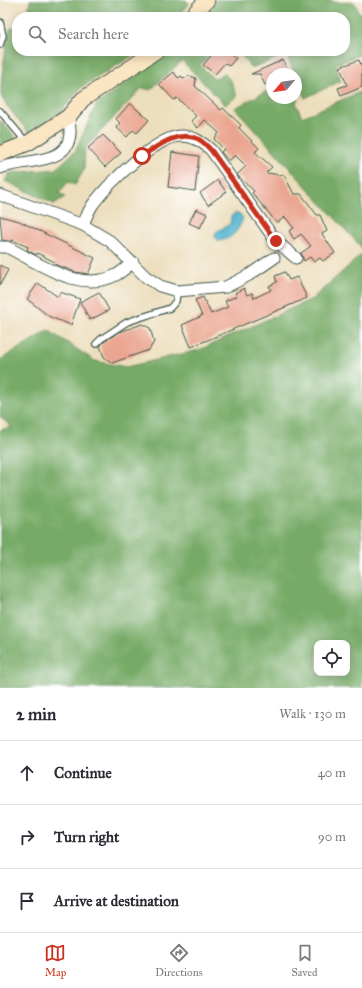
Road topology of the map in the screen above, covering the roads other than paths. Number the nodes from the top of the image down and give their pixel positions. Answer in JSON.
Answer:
{"nodes":[{"id":1,"x":207,"y":0,"type":"edge"},
{"id":2,"x":196,"y":12,"type":"edge"},
{"id":3,"x":0,"y":22,"type":"edge"},
{"id":4,"x":0,"y":45,"type":"edge"},
{"id":5,"x":148,"y":56,"type":"edge"},
{"id":6,"x":0,"y":112,"type":"edge"},
{"id":7,"x":68,"y":117,"type":"junction"},
{"id":8,"x":28,"y":143,"type":"junction"},
{"id":9,"x":0,"y":154,"type":"edge"},
{"id":10,"x":0,"y":168,"type":"edge"},
{"id":11,"x":0,"y":195,"type":"edge"},
{"id":12,"x":83,"y":224,"type":"junction"},
{"id":13,"x":0,"y":246,"type":"edge"},
{"id":14,"x":274,"y":258,"type":"dead end"},
{"id":15,"x":296,"y":258,"type":"dead end"},
{"id":16,"x":134,"y":262,"type":"junction"},
{"id":17,"x":177,"y":291,"type":"junction"},
{"id":18,"x":96,"y":344,"type":"dead end"}],
"edges":[{"from":1,"to":2,"type":"street"},
{"from":3,"to":4,"type":"lane"},
{"from":5,"to":7,"type":"street"},
{"from":6,"to":8,"type":"lane"},
{"from":7,"to":8,"type":"street"},
{"from":7,"to":10,"type":"street"},
{"from":8,"to":9,"type":"street"},
{"from":11,"to":12,"type":"street"},
{"from":12,"to":15,"type":"street"},
{"from":12,"to":16,"type":"street"},
{"from":13,"to":16,"type":"street"},
{"from":14,"to":17,"type":"street"},
{"from":16,"to":17,"type":"street"},
{"from":17,"to":18,"type":"lane"}]}
